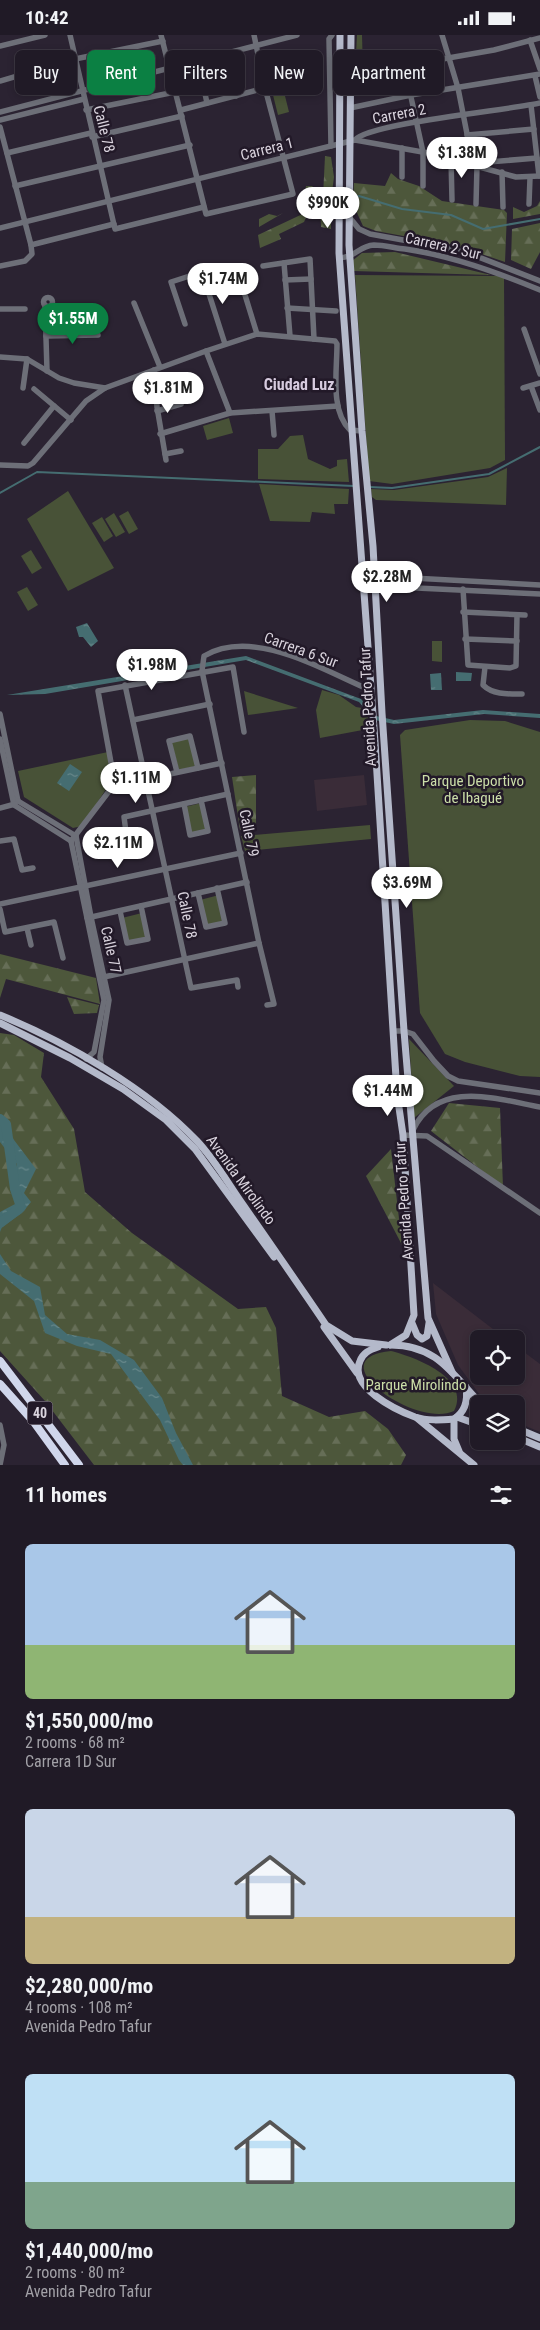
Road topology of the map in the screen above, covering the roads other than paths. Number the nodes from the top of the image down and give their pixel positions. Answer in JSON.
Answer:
{"nodes":[{"id":1,"x":45,"y":35,"type":"edge"},
{"id":2,"x":70,"y":35,"type":"edge"},
{"id":3,"x":254,"y":35,"type":"edge"},
{"id":4,"x":297,"y":35,"type":"edge"},
{"id":5,"x":332,"y":35,"type":"edge"},
{"id":6,"x":340,"y":35,"type":"edge"},
{"id":7,"x":351,"y":35,"type":"edge"},
{"id":8,"x":442,"y":35,"type":"edge"},
{"id":9,"x":162,"y":38,"type":"edge"},
{"id":10,"x":540,"y":38,"type":"edge"},
{"id":11,"x":530,"y":40,"type":"junction"},
{"id":12,"x":256,"y":45,"type":"junction"},
{"id":13,"x":0,"y":46,"type":"edge"},
{"id":14,"x":73,"y":50,"type":"edge"},
{"id":15,"x":238,"y":50,"type":"edge"},
{"id":16,"x":257,"y":50,"type":"edge"},
{"id":17,"x":351,"y":50,"type":"edge"},
{"id":18,"x":165,"y":54,"type":"edge"},
{"id":19,"x":448,"y":58,"type":"junction"},
{"id":20,"x":77,"y":59,"type":"edge"},
{"id":21,"x":444,"y":59,"type":"edge"},
{"id":22,"x":77,"y":68,"type":"edge"},
{"id":23,"x":540,"y":69,"type":"edge"},
{"id":24,"x":165,"y":70,"type":"edge"},
{"id":25,"x":537,"y":75,"type":"edge"},
{"id":26,"x":15,"y":77,"type":"edge"},
{"id":27,"x":0,"y":81,"type":"edge"},
{"id":28,"x":458,"y":88,"type":"junction"},
{"id":29,"x":444,"y":90,"type":"edge"},
{"id":30,"x":255,"y":91,"type":"edge"},
{"id":31,"x":82,"y":92,"type":"junction"},
{"id":32,"x":165,"y":94,"type":"edge"},
{"id":33,"x":176,"y":95,"type":"edge"},
{"id":34,"x":205,"y":95,"type":"edge"},
{"id":35,"x":267,"y":95,"type":"edge"},
{"id":36,"x":350,"y":95,"type":"edge"},
{"id":37,"x":411,"y":95,"type":"joint"},
{"id":38,"x":236,"y":96,"type":"joint"},
{"id":39,"x":540,"y":97,"type":"edge"},
{"id":40,"x":84,"y":99,"type":"junction"},
{"id":41,"x":207,"y":103,"type":"junction"},
{"id":42,"x":540,"y":103,"type":"edge"},
{"id":43,"x":531,"y":105,"type":"junction"},
{"id":44,"x":350,"y":107,"type":"junction"},
{"id":45,"x":86,"y":110,"type":"junction"},
{"id":46,"x":0,"y":112,"type":"edge"},
{"id":47,"x":182,"y":113,"type":"junction"},
{"id":48,"x":463,"y":114,"type":"junction"},
{"id":49,"x":0,"y":120,"type":"edge"},
{"id":50,"x":416,"y":123,"type":"junction"},
{"id":51,"x":0,"y":127,"type":"edge"},
{"id":52,"x":536,"y":131,"type":"edge"},
{"id":53,"x":92,"y":135,"type":"junction"},
{"id":54,"x":467,"y":135,"type":"junction"},
{"id":55,"x":352,"y":141,"type":"junction"},
{"id":56,"x":339,"y":144,"type":"junction"},
{"id":57,"x":190,"y":145,"type":"junction"},
{"id":58,"x":331,"y":146,"type":"junction"},
{"id":59,"x":455,"y":147,"type":"dead end"},
{"id":60,"x":402,"y":148,"type":"junction"},
{"id":61,"x":6,"y":153,"type":"junction"},
{"id":62,"x":425,"y":153,"type":"junction"},
{"id":63,"x":284,"y":158,"type":"junction"},
{"id":64,"x":537,"y":158,"type":"junction"},
{"id":65,"x":451,"y":159,"type":"junction"},
{"id":66,"x":476,"y":165,"type":"junction"},
{"id":67,"x":100,"y":167,"type":"junction"},
{"id":68,"x":502,"y":172,"type":"junction"},
{"id":69,"x":540,"y":176,"type":"edge"},
{"id":70,"x":402,"y":177,"type":"dead end"},
{"id":71,"x":530,"y":178,"type":"junction"},
{"id":72,"x":198,"y":179,"type":"junction"},
{"id":73,"x":15,"y":186,"type":"junction"},
{"id":74,"x":423,"y":186,"type":"dead end"},
{"id":75,"x":452,"y":199,"type":"dead end"},
{"id":76,"x":108,"y":201,"type":"junction"},
{"id":77,"x":476,"y":204,"type":"dead end"},
{"id":78,"x":529,"y":204,"type":"dead end"},
{"id":79,"x":503,"y":207,"type":"dead end"},
{"id":80,"x":205,"y":211,"type":"junction"},
{"id":81,"x":350,"y":218,"type":"junction"},
{"id":82,"x":25,"y":222,"type":"junction"},
{"id":83,"x":114,"y":227,"type":"junction"},
{"id":84,"x":0,"y":229,"type":"edge"},
{"id":85,"x":31,"y":245,"type":"junction"},
{"id":86,"x":350,"y":257,"type":"junction"},
{"id":87,"x":339,"y":258,"type":"junction"},
{"id":88,"x":284,"y":263,"type":"junction"},
{"id":89,"x":0,"y":266,"type":"edge"},
{"id":90,"x":263,"y":266,"type":"dead end"},
{"id":91,"x":311,"y":279,"type":"junction"},
{"id":92,"x":285,"y":280,"type":"junction"},
{"id":93,"x":540,"y":281,"type":"edge"},
{"id":94,"x":540,"y":290,"type":"edge"},
{"id":95,"x":50,"y":295,"type":"dead end"},
{"id":96,"x":245,"y":295,"type":"dead end"},
{"id":97,"x":134,"y":303,"type":"dead end"},
{"id":98,"x":287,"y":308,"type":"junction"},
{"id":99,"x":313,"y":308,"type":"junction"},
{"id":100,"x":0,"y":309,"type":"edge"},
{"id":101,"x":26,"y":309,"type":"dead end"},
{"id":102,"x":336,"y":311,"type":"dead end"},
{"id":103,"x":185,"y":324,"type":"dead end"},
{"id":104,"x":524,"y":329,"type":"dead end"},
{"id":105,"x":258,"y":334,"type":"junction"},
{"id":106,"x":98,"y":335,"type":"dead end"},
{"id":107,"x":46,"y":336,"type":"junction"},
{"id":108,"x":290,"y":336,"type":"junction"},
{"id":109,"x":314,"y":339,"type":"junction"},
{"id":110,"x":224,"y":344,"type":"junction"},
{"id":111,"x":206,"y":351,"type":"junction"},
{"id":112,"x":0,"y":357,"type":"edge"},
{"id":113,"x":27,"y":359,"type":"junction"},
{"id":114,"x":157,"y":369,"type":"junction"},
{"id":115,"x":47,"y":371,"type":"junction"},
{"id":116,"x":540,"y":374,"type":"edge"},
{"id":117,"x":540,"y":383,"type":"edge"},
{"id":118,"x":179,"y":386,"type":"dead end"},
{"id":119,"x":531,"y":386,"type":"junction"},
{"id":120,"x":23,"y":388,"type":"dead end"},
{"id":121,"x":105,"y":388,"type":"junction"},
{"id":122,"x":34,"y":389,"type":"dead end"},
{"id":123,"x":523,"y":389,"type":"dead end"},
{"id":124,"x":156,"y":391,"type":"junction"},
{"id":125,"x":181,"y":404,"type":"dead end"},
{"id":126,"x":54,"y":406,"type":"junction"},
{"id":127,"x":338,"y":406,"type":"junction"},
{"id":128,"x":540,"y":410,"type":"edge"},
{"id":129,"x":157,"y":411,"type":"junction"},
{"id":130,"x":272,"y":411,"type":"junction"},
{"id":131,"x":230,"y":413,"type":"junction"},
{"id":132,"x":71,"y":420,"type":"junction"},
{"id":133,"x":350,"y":430,"type":"junction"},
{"id":134,"x":362,"y":431,"type":"junction"},
{"id":135,"x":160,"y":434,"type":"junction"},
{"id":136,"x":274,"y":435,"type":"dead end"},
{"id":137,"x":24,"y":443,"type":"dead end"},
{"id":138,"x":181,"y":451,"type":"dead end"},
{"id":139,"x":0,"y":465,"type":"edge"},
{"id":140,"x":375,"y":576,"type":"junction"},
{"id":141,"x":375,"y":585,"type":"junction"},
{"id":142,"x":540,"y":585,"type":"edge"},
{"id":143,"x":462,"y":589,"type":"junction"},
{"id":144,"x":540,"y":594,"type":"edge"},
{"id":145,"x":463,"y":612,"type":"junction"},
{"id":146,"x":517,"y":615,"type":"junction"},
{"id":147,"x":525,"y":615,"type":"dead end"},
{"id":148,"x":465,"y":639,"type":"junction"},
{"id":149,"x":517,"y":641,"type":"junction"},
{"id":150,"x":202,"y":666,"type":"junction"},
{"id":151,"x":485,"y":667,"type":"junction"},
{"id":152,"x":125,"y":685,"type":"junction"},
{"id":153,"x":370,"y":690,"type":"junction"},
{"id":154,"x":522,"y":695,"type":"dead end"},
{"id":155,"x":210,"y":704,"type":"junction"},
{"id":156,"x":0,"y":714,"type":"edge"},
{"id":157,"x":133,"y":719,"type":"junction"},
{"id":158,"x":244,"y":732,"type":"dead end"},
{"id":159,"x":0,"y":739,"type":"edge"},
{"id":160,"x":5,"y":747,"type":"junction"},
{"id":161,"x":222,"y":763,"type":"junction"},
{"id":162,"x":198,"y":769,"type":"junction"},
{"id":163,"x":178,"y":772,"type":"junction"},
{"id":164,"x":146,"y":780,"type":"junction"},
{"id":165,"x":113,"y":786,"type":"junction"},
{"id":166,"x":228,"y":794,"type":"junction"},
{"id":167,"x":201,"y":800,"type":"junction"},
{"id":168,"x":16,"y":803,"type":"junction"},
{"id":169,"x":184,"y":804,"type":"junction"},
{"id":170,"x":0,"y":808,"type":"edge"},
{"id":171,"x":152,"y":810,"type":"junction"},
{"id":172,"x":73,"y":839,"type":"junction"},
{"id":173,"x":0,"y":841,"type":"edge"},
{"id":174,"x":110,"y":852,"type":"dead end"},
{"id":175,"x":241,"y":853,"type":"junction"},
{"id":176,"x":33,"y":868,"type":"dead end"},
{"id":177,"x":164,"y":869,"type":"junction"},
{"id":178,"x":246,"y":882,"type":"junction"},
{"id":179,"x":82,"y":887,"type":"junction"},
{"id":180,"x":218,"y":889,"type":"junction"},
{"id":181,"x":198,"y":893,"type":"junction"},
{"id":182,"x":170,"y":899,"type":"junction"},
{"id":183,"x":0,"y":904,"type":"edge"},
{"id":184,"x":141,"y":906,"type":"junction"},
{"id":185,"x":0,"y":909,"type":"edge"},
{"id":186,"x":120,"y":911,"type":"junction"},
{"id":187,"x":88,"y":918,"type":"junction"},
{"id":188,"x":27,"y":928,"type":"junction"},
{"id":189,"x":259,"y":943,"type":"junction"},
{"id":190,"x":31,"y":945,"type":"dead end"},
{"id":191,"x":63,"y":958,"type":"dead end"},
{"id":192,"x":184,"y":959,"type":"junction"},
{"id":193,"x":103,"y":981,"type":"junction"},
{"id":194,"x":238,"y":987,"type":"dead end"},
{"id":195,"x":271,"y":1005,"type":"dead end"},
{"id":196,"x":0,"y":1015,"type":"edge"},
{"id":197,"x":0,"y":1023,"type":"edge"},
{"id":198,"x":393,"y":1031,"type":"junction"},
{"id":199,"x":404,"y":1031,"type":"junction"},
{"id":200,"x":86,"y":1059,"type":"junction"},
{"id":201,"x":102,"y":1068,"type":"junction"},
{"id":202,"x":540,"y":1093,"type":"edge"},
{"id":203,"x":540,"y":1107,"type":"edge"},
{"id":204,"x":413,"y":1132,"type":"junction"},
{"id":205,"x":403,"y":1135,"type":"junction"},
{"id":206,"x":540,"y":1213,"type":"edge"},
{"id":207,"x":428,"y":1318,"type":"junction"},
{"id":208,"x":412,"y":1323,"type":"junction"},
{"id":209,"x":388,"y":1345,"type":"junction"},
{"id":210,"x":0,"y":1361,"type":"edge"},
{"id":211,"x":452,"y":1371,"type":"junction"},
{"id":212,"x":358,"y":1373,"type":"junction"},
{"id":213,"x":0,"y":1385,"type":"edge"},
{"id":214,"x":466,"y":1387,"type":"junction"},
{"id":215,"x":473,"y":1395,"type":"edge"},
{"id":216,"x":416,"y":1417,"type":"junction"},
{"id":217,"x":455,"y":1418,"type":"junction"},
{"id":218,"x":470,"y":1422,"type":"edge"},
{"id":219,"x":0,"y":1425,"type":"edge"},
{"id":220,"x":525,"y":1432,"type":"edge"},
{"id":221,"x":540,"y":1438,"type":"edge"},
{"id":222,"x":525,"y":1441,"type":"edge"},
{"id":223,"x":540,"y":1447,"type":"edge"},
{"id":224,"x":461,"y":1454,"type":"junction"},
{"id":225,"x":0,"y":1465,"type":"edge"},
{"id":226,"x":65,"y":1465,"type":"edge"},
{"id":227,"x":79,"y":1465,"type":"edge"},
{"id":228,"x":474,"y":1465,"type":"edge"}],
"edges":[{"from":1,"to":13,"type":"street"},
{"from":2,"to":14,"type":"street","name":"Calle 78"},
{"from":3,"to":12,"type":"street"},
{"from":4,"to":12,"type":"street"},
{"from":5,"to":58,"type":"street"},
{"from":6,"to":56,"type":"main road","name":"Avenida Pedro Tafur"},
{"from":7,"to":17,"type":"main road","name":"Avenida Pedro Tafur"},
{"from":8,"to":19,"type":"street"},
{"from":9,"to":18,"type":"street"},
{"from":9,"to":20,"type":"street"},
{"from":10,"to":11,"type":"street"},
{"from":11,"to":19,"type":"street"},
{"from":11,"to":23,"type":"street"},
{"from":12,"to":15,"type":"street"},
{"from":12,"to":16,"type":"street"},
{"from":19,"to":21,"type":"street"},
{"from":19,"to":28,"type":"street"},
{"from":22,"to":31,"type":"street","name":"Calle 78"},
{"from":24,"to":31,"type":"street"},
{"from":25,"to":28,"type":"street"},
{"from":25,"to":39,"type":"street"},
{"from":26,"to":27,"type":"street"},
{"from":28,"to":29,"type":"street"},
{"from":28,"to":48,"type":"street"},
{"from":30,"to":38,"type":"street"},
{"from":31,"to":40,"type":"street","name":"Calle 78"},
{"from":31,"to":46,"type":"street"},
{"from":32,"to":45,"type":"street"},
{"from":33,"to":47,"type":"street"},
{"from":34,"to":41,"type":"street"},
{"from":35,"to":63,"type":"street"},
{"from":36,"to":44,"type":"main road","name":"Avenida Pedro Tafur"},
{"from":37,"to":44,"type":"street"},
{"from":37,"to":50,"type":"street"},
{"from":38,"to":41,"type":"street"},
{"from":40,"to":45,"type":"street","name":"Calle 78"},
{"from":40,"to":49,"type":"street"},
{"from":41,"to":47,"type":"street"},
{"from":42,"to":43,"type":"street","name":"Carrera 2"},
{"from":43,"to":48,"type":"street","name":"Carrera 2"},
{"from":43,"to":52,"type":"street"},
{"from":44,"to":55,"type":"main road","name":"Avenida Pedro Tafur"},
{"from":45,"to":53,"type":"street","name":"Calle 78"},
{"from":47,"to":53,"type":"street"},
{"from":47,"to":57,"type":"street"},
{"from":48,"to":50,"type":"street","name":"Carrera 2"},
{"from":48,"to":54,"type":"street"},
{"from":50,"to":55,"type":"street","name":"Carrera 2"},
{"from":50,"to":62,"type":"street"},
{"from":51,"to":61,"type":"street"},
{"from":52,"to":54,"type":"street"},
{"from":52,"to":64,"type":"street"},
{"from":53,"to":61,"type":"street"},
{"from":53,"to":67,"type":"street","name":"Calle 78"},
{"from":54,"to":66,"type":"street"},
{"from":55,"to":56,"type":"street","name":"Carrera 1"},
{"from":55,"to":60,"type":"street","name":"Carrera 1"},
{"from":55,"to":81,"type":"main road","name":"Avenida Pedro Tafur"},
{"from":56,"to":58,"type":"street","name":"Carrera 1"},
{"from":56,"to":87,"type":"main road","name":"Avenida Pedro Tafur"},
{"from":57,"to":67,"type":"street"},
{"from":57,"to":72,"type":"street"},
{"from":58,"to":63,"type":"street","name":"Carrera 1"},
{"from":59,"to":62,"type":"street"},
{"from":60,"to":62,"type":"street","name":"Carrera 1"},
{"from":60,"to":70,"type":"street"},
{"from":61,"to":73,"type":"street"},
{"from":62,"to":65,"type":"street","name":"Carrera 1"},
{"from":62,"to":74,"type":"street"},
{"from":63,"to":72,"type":"street","name":"Carrera 1"},
{"from":63,"to":80,"type":"street"},
{"from":64,"to":66,"type":"street"},
{"from":64,"to":69,"type":"street"},
{"from":65,"to":66,"type":"street","name":"Carrera 1"},
{"from":65,"to":75,"type":"street"},
{"from":66,"to":68,"type":"street","name":"Carrera 1"},
{"from":66,"to":77,"type":"street"},
{"from":67,"to":73,"type":"street"},
{"from":67,"to":76,"type":"street","name":"Calle 78"},
{"from":68,"to":71,"type":"street","name":"Carrera 1"},
{"from":68,"to":79,"type":"street"},
{"from":69,"to":71,"type":"street","name":"Carrera 1"},
{"from":71,"to":78,"type":"street"},
{"from":72,"to":76,"type":"street","name":"Carrera 1"},
{"from":72,"to":80,"type":"street"},
{"from":73,"to":82,"type":"street"},
{"from":76,"to":82,"type":"street","name":"Carrera 1"},
{"from":76,"to":83,"type":"street","name":"Calle 78"},
{"from":80,"to":83,"type":"street"},
{"from":81,"to":86,"type":"main road","name":"Avenida Pedro Tafur"},
{"from":81,"to":93,"type":"street","name":"Carrera 2 Sur"},
{"from":82,"to":84,"type":"street","name":"Carrera 1"},
{"from":82,"to":85,"type":"street"},
{"from":83,"to":85,"type":"street"},
{"from":85,"to":89,"type":"street"},
{"from":86,"to":87,"type":"street","name":"Carrera 2 Sur"},
{"from":86,"to":94,"type":"street","name":"Carrera 2 Sur"},
{"from":86,"to":134,"type":"main road","name":"Avenida Pedro Tafur"},
{"from":87,"to":133,"type":"main road","name":"Avenida Pedro Tafur"},
{"from":88,"to":90,"type":"street"},
{"from":88,"to":91,"type":"street"},
{"from":88,"to":92,"type":"street"},
{"from":91,"to":92,"type":"street"},
{"from":91,"to":99,"type":"street"},
{"from":92,"to":98,"type":"street"},
{"from":95,"to":107,"type":"street"},
{"from":96,"to":105,"type":"street"},
{"from":97,"to":114,"type":"street"},
{"from":98,"to":99,"type":"street"},
{"from":98,"to":108,"type":"street"},
{"from":99,"to":102,"type":"street"},
{"from":99,"to":109,"type":"street"},
{"from":100,"to":101,"type":"street"},
{"from":103,"to":110,"type":"street"},
{"from":104,"to":116,"type":"street"},
{"from":105,"to":108,"type":"street"},
{"from":105,"to":110,"type":"street"},
{"from":106,"to":107,"type":"street"},
{"from":107,"to":115,"type":"street"},
{"from":108,"to":109,"type":"street"},
{"from":109,"to":127,"type":"street"},
{"from":110,"to":111,"type":"street"},
{"from":111,"to":114,"type":"street"},
{"from":111,"to":131,"type":"street"},
{"from":112,"to":113,"type":"street"},
{"from":113,"to":115,"type":"street"},
{"from":113,"to":120,"type":"street"},
{"from":114,"to":121,"type":"street"},
{"from":114,"to":124,"type":"street"},
{"from":115,"to":121,"type":"street"},
{"from":117,"to":119,"type":"street"},
{"from":118,"to":124,"type":"street"},
{"from":119,"to":123,"type":"street"},
{"from":119,"to":128,"type":"street"},
{"from":121,"to":132,"type":"street"},
{"from":122,"to":126,"type":"street"},
{"from":124,"to":129,"type":"street"},
{"from":125,"to":129,"type":"street"},
{"from":126,"to":132,"type":"street"},
{"from":126,"to":137,"type":"street"},
{"from":127,"to":130,"type":"street"},
{"from":127,"to":133,"type":"street"},
{"from":129,"to":135,"type":"street"},
{"from":130,"to":131,"type":"street"},
{"from":130,"to":136,"type":"street"},
{"from":131,"to":135,"type":"street"},
{"from":132,"to":139,"type":"street"},
{"from":133,"to":134,"type":"street"},
{"from":133,"to":153,"type":"main road","name":"Avenida Pedro Tafur"},
{"from":134,"to":140,"type":"main road","name":"Avenida Pedro Tafur"},
{"from":135,"to":138,"type":"street"},
{"from":140,"to":141,"type":"main road","name":"Avenida Pedro Tafur"},
{"from":140,"to":142,"type":"street"},
{"from":141,"to":143,"type":"street"},
{"from":141,"to":199,"type":"main road","name":"Avenida Pedro Tafur"},
{"from":143,"to":144,"type":"street"},
{"from":143,"to":145,"type":"street"},
{"from":145,"to":146,"type":"street"},
{"from":145,"to":148,"type":"street"},
{"from":146,"to":147,"type":"street"},
{"from":146,"to":149,"type":"street"},
{"from":148,"to":149,"type":"street"},
{"from":148,"to":151,"type":"street"},
{"from":149,"to":151,"type":"street"},
{"from":150,"to":152,"type":"street"},
{"from":150,"to":153,"type":"street","name":"Carrera 6 Sur"},
{"from":150,"to":155,"type":"street","name":"Calle 79"},
{"from":150,"to":158,"type":"street"},
{"from":151,"to":154,"type":"street"},
{"from":152,"to":157,"type":"street","name":"Calle 78"},
{"from":152,"to":165,"type":"street"},
{"from":153,"to":198,"type":"main road","name":"Avenida Pedro Tafur"},
{"from":155,"to":157,"type":"street"},
{"from":155,"to":161,"type":"street","name":"Calle 79"},
{"from":156,"to":160,"type":"street"},
{"from":157,"to":164,"type":"street","name":"Calle 78"},
{"from":159,"to":160,"type":"street"},
{"from":160,"to":168,"type":"street"},
{"from":161,"to":162,"type":"street"},
{"from":161,"to":166,"type":"street","name":"Calle 79"},
{"from":162,"to":163,"type":"street"},
{"from":162,"to":163,"type":"street"},
{"from":163,"to":164,"type":"street"},
{"from":164,"to":165,"type":"street"},
{"from":164,"to":171,"type":"street","name":"Calle 78"},
{"from":165,"to":172,"type":"street"},
{"from":166,"to":167,"type":"street"},
{"from":166,"to":175,"type":"street","name":"Calle 79"},
{"from":167,"to":169,"type":"street"},
{"from":167,"to":169,"type":"street"},
{"from":168,"to":170,"type":"street"},
{"from":168,"to":172,"type":"street"},
{"from":169,"to":171,"type":"street"},
{"from":171,"to":174,"type":"street"},
{"from":171,"to":177,"type":"street","name":"Calle 78"},
{"from":172,"to":179,"type":"street","name":"Calle 77"},
{"from":173,"to":176,"type":"street"},
{"from":175,"to":177,"type":"street"},
{"from":175,"to":178,"type":"street","name":"Calle 79"},
{"from":177,"to":179,"type":"street"},
{"from":177,"to":182,"type":"street","name":"Calle 78"},
{"from":178,"to":180,"type":"street"},
{"from":178,"to":189,"type":"street","name":"Calle 79"},
{"from":179,"to":183,"type":"street"},
{"from":179,"to":187,"type":"street","name":"Calle 77"},
{"from":180,"to":181,"type":"street"},
{"from":180,"to":181,"type":"street"},
{"from":181,"to":182,"type":"street"},
{"from":182,"to":184,"type":"street"},
{"from":182,"to":192,"type":"street","name":"Calle 78"},
{"from":184,"to":186,"type":"street"},
{"from":184,"to":186,"type":"street"},
{"from":185,"to":188,"type":"street"},
{"from":186,"to":187,"type":"street"},
{"from":187,"to":193,"type":"street","name":"Calle 77"},
{"from":188,"to":190,"type":"street"},
{"from":188,"to":191,"type":"street"},
{"from":189,"to":192,"type":"street"},
{"from":189,"to":195,"type":"street","name":"Calle 79"},
{"from":192,"to":193,"type":"street"},
{"from":192,"to":194,"type":"street","name":"Calle 78"},
{"from":193,"to":200,"type":"street","name":"Calle 77"},
{"from":193,"to":201,"type":"street","name":"Calle 77"},
{"from":196,"to":200,"type":"main road","name":"Avenida Mirolindo"},
{"from":197,"to":212,"type":"main road","name":"Avenida Mirolindo"},
{"from":198,"to":199,"type":"street"},
{"from":198,"to":205,"type":"main road","name":"Avenida Pedro Tafur"},
{"from":199,"to":202,"type":"street"},
{"from":199,"to":204,"type":"main road","name":"Avenida Pedro Tafur"},
{"from":200,"to":201,"type":"main road","name":"Avenida Mirolindo"},
{"from":201,"to":209,"type":"main road","name":"Avenida Mirolindo"},
{"from":203,"to":204,"type":"street"},
{"from":204,"to":205,"type":"street"},
{"from":204,"to":206,"type":"street"},
{"from":204,"to":207,"type":"main road","name":"Avenida Pedro Tafur"},
{"from":205,"to":208,"type":"main road","name":"Avenida Pedro Tafur"},
{"from":207,"to":208,"type":"main road"},
{"from":207,"to":211,"type":"main road","name":"Avenida Pedro Tafur"},
{"from":208,"to":209,"type":"main road"},
{"from":209,"to":211,"type":"main road","name":"Avenida Mirolindo"},
{"from":209,"to":212,"type":"main road"},
{"from":210,"to":227,"type":"highway","number":"40"},
{"from":211,"to":214,"type":"main road"},
{"from":212,"to":216,"type":"main road","name":"Avenida Mirolindo"},
{"from":213,"to":226,"type":"highway","number":"40"},
{"from":214,"to":215,"type":"main road"},
{"from":214,"to":217,"type":"main road"},
{"from":216,"to":217,"type":"main road"},
{"from":216,"to":224,"type":"main road"},
{"from":217,"to":218,"type":"main road"},
{"from":217,"to":224,"type":"main road"},
{"from":219,"to":225,"type":"street"},
{"from":220,"to":221,"type":"main road"},
{"from":222,"to":223,"type":"main road"},
{"from":224,"to":228,"type":"main road"}]}
